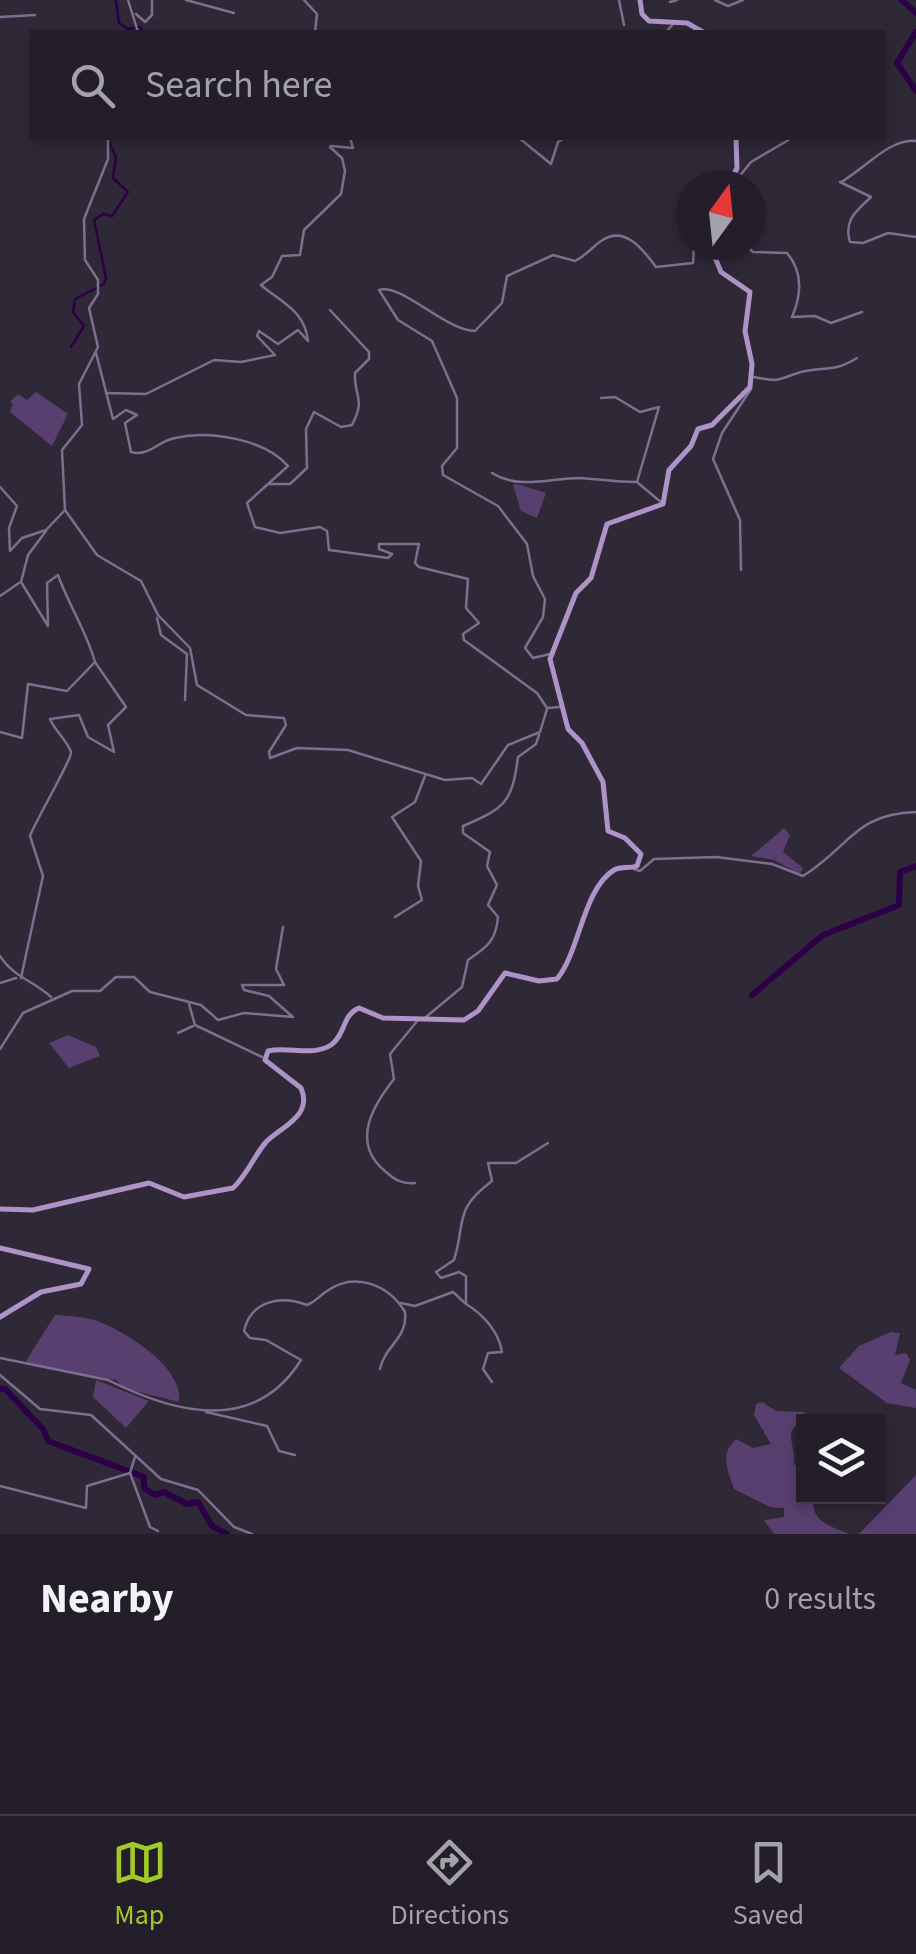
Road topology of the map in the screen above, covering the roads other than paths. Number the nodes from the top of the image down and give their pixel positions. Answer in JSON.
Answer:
{"nodes":[{"id":1,"x":128,"y":0,"type":"edge"},
{"id":2,"x":152,"y":0,"type":"edge"},
{"id":3,"x":186,"y":0,"type":"edge"},
{"id":4,"x":304,"y":0,"type":"edge"},
{"id":5,"x":619,"y":0,"type":"edge"},
{"id":6,"x":640,"y":0,"type":"edge"},
{"id":7,"x":677,"y":0,"type":"edge"},
{"id":8,"x":715,"y":0,"type":"edge"},
{"id":9,"x":743,"y":0,"type":"edge"},
{"id":10,"x":670,"y":2,"type":"edge"},
{"id":11,"x":234,"y":13,"type":"dead end"},
{"id":12,"x":136,"y":14,"type":"junction"},
{"id":13,"x":35,"y":16,"type":"dead end"},
{"id":14,"x":0,"y":17,"type":"edge"},
{"id":15,"x":676,"y":22,"type":"junction"},
{"id":16,"x":624,"y":25,"type":"dead end"},
{"id":17,"x":138,"y":30,"type":"edge"},
{"id":18,"x":315,"y":30,"type":"edge"},
{"id":19,"x":668,"y":30,"type":"edge"},
{"id":20,"x":701,"y":30,"type":"edge"},
{"id":21,"x":108,"y":140,"type":"edge"},
{"id":22,"x":351,"y":140,"type":"edge"},
{"id":23,"x":521,"y":140,"type":"edge"},
{"id":24,"x":561,"y":140,"type":"edge"},
{"id":25,"x":736,"y":140,"type":"edge"},
{"id":26,"x":789,"y":140,"type":"edge"},
{"id":27,"x":916,"y":142,"type":"edge"},
{"id":28,"x":737,"y":168,"type":"edge"},
{"id":29,"x":744,"y":170,"type":"edge"},
{"id":30,"x":916,"y":237,"type":"edge"},
{"id":31,"x":766,"y":253,"type":"edge"},
{"id":32,"x":693,"y":260,"type":"edge"},
{"id":33,"x":716,"y":260,"type":"edge"},
{"id":34,"x":330,"y":310,"type":"dead end"},
{"id":35,"x":862,"y":312,"type":"dead end"},
{"id":36,"x":96,"y":353,"type":"junction"},
{"id":37,"x":856,"y":358,"type":"dead end"},
{"id":38,"x":752,"y":377,"type":"junction"},
{"id":39,"x":750,"y":388,"type":"junction"},
{"id":40,"x":104,"y":393,"type":"junction"},
{"id":41,"x":601,"y":398,"type":"dead end"},
{"id":42,"x":492,"y":473,"type":"dead end"},
{"id":43,"x":637,"y":482,"type":"junction"},
{"id":44,"x":266,"y":484,"type":"junction"},
{"id":45,"x":0,"y":487,"type":"edge"},
{"id":46,"x":664,"y":504,"type":"junction"},
{"id":47,"x":65,"y":510,"type":"junction"},
{"id":48,"x":46,"y":530,"type":"junction"},
{"id":49,"x":741,"y":570,"type":"dead end"},
{"id":50,"x":21,"y":582,"type":"junction"},
{"id":51,"x":0,"y":596,"type":"edge"},
{"id":52,"x":158,"y":615,"type":"junction"},
{"id":53,"x":550,"y":654,"type":"junction"},
{"id":54,"x":95,"y":662,"type":"junction"},
{"id":55,"x":185,"y":700,"type":"dead end"},
{"id":56,"x":561,"y":707,"type":"junction"},
{"id":57,"x":548,"y":708,"type":"junction"},
{"id":58,"x":0,"y":732,"type":"edge"},
{"id":59,"x":540,"y":732,"type":"junction"},
{"id":60,"x":425,"y":774,"type":"junction"},
{"id":61,"x":916,"y":812,"type":"edge"},
{"id":62,"x":633,"y":868,"type":"junction"},
{"id":63,"x":395,"y":916,"type":"dead end"},
{"id":64,"x":283,"y":927,"type":"dead end"},
{"id":65,"x":0,"y":956,"type":"edge"},
{"id":66,"x":19,"y":977,"type":"junction"},
{"id":67,"x":0,"y":983,"type":"edge"},
{"id":68,"x":52,"y":998,"type":"junction"},
{"id":69,"x":189,"y":1003,"type":"junction"},
{"id":70,"x":415,"y":1021,"type":"junction"},
{"id":71,"x":195,"y":1025,"type":"junction"},
{"id":72,"x":178,"y":1033,"type":"dead end"},
{"id":73,"x":0,"y":1049,"type":"edge"},
{"id":74,"x":264,"y":1058,"type":"junction"},
{"id":75,"x":548,"y":1143,"type":"dead end"},
{"id":76,"x":415,"y":1183,"type":"dead end"},
{"id":77,"x":0,"y":1210,"type":"edge"},
{"id":78,"x":0,"y":1248,"type":"edge"},
{"id":79,"x":399,"y":1302,"type":"junction"},
{"id":80,"x":466,"y":1304,"type":"junction"},
{"id":81,"x":0,"y":1317,"type":"edge"},
{"id":82,"x":0,"y":1358,"type":"edge"},
{"id":83,"x":380,"y":1368,"type":"dead end"},
{"id":84,"x":0,"y":1375,"type":"edge"},
{"id":85,"x":492,"y":1382,"type":"dead end"},
{"id":86,"x":200,"y":1409,"type":"junction"},
{"id":87,"x":295,"y":1455,"type":"dead end"},
{"id":88,"x":136,"y":1456,"type":"junction"},
{"id":89,"x":131,"y":1470,"type":"junction"},
{"id":90,"x":0,"y":1486,"type":"edge"},
{"id":91,"x":158,"y":1531,"type":"dead end"},
{"id":92,"x":252,"y":1534,"type":"edge"}],
"edges":[{"from":1,"to":12,"type":"street"},
{"from":2,"to":12,"type":"street"},
{"from":3,"to":11,"type":"street"},
{"from":4,"to":18,"type":"street"},
{"from":5,"to":16,"type":"street"},
{"from":6,"to":15,"type":"street"},
{"from":7,"to":10,"type":"street"},
{"from":8,"to":9,"type":"street"},
{"from":12,"to":17,"type":"street"},
{"from":13,"to":14,"type":"street"},
{"from":15,"to":19,"type":"street"},
{"from":15,"to":20,"type":"street"},
{"from":21,"to":36,"type":"street"},
{"from":22,"to":40,"type":"street"},
{"from":23,"to":24,"type":"street"},
{"from":25,"to":28,"type":"street"},
{"from":26,"to":29,"type":"street"},
{"from":27,"to":30,"type":"street"},
{"from":31,"to":35,"type":"street"},
{"from":32,"to":53,"type":"street"},
{"from":33,"to":38,"type":"street"},
{"from":34,"to":44,"type":"street"},
{"from":36,"to":40,"type":"street"},
{"from":36,"to":47,"type":"street"},
{"from":37,"to":38,"type":"street"},
{"from":38,"to":39,"type":"street"},
{"from":39,"to":46,"type":"street"},
{"from":39,"to":49,"type":"street"},
{"from":40,"to":44,"type":"street"},
{"from":41,"to":43,"type":"street"},
{"from":42,"to":43,"type":"street"},
{"from":43,"to":46,"type":"street"},
{"from":44,"to":57,"type":"street"},
{"from":45,"to":48,"type":"street"},
{"from":46,"to":53,"type":"street"},
{"from":47,"to":48,"type":"street"},
{"from":47,"to":52,"type":"street"},
{"from":48,"to":50,"type":"street"},
{"from":50,"to":51,"type":"street"},
{"from":50,"to":54,"type":"street"},
{"from":52,"to":55,"type":"street"},
{"from":52,"to":60,"type":"street"},
{"from":53,"to":56,"type":"street"},
{"from":54,"to":58,"type":"street"},
{"from":54,"to":66,"type":"street"},
{"from":56,"to":57,"type":"street"},
{"from":56,"to":62,"type":"street"},
{"from":57,"to":59,"type":"street"},
{"from":59,"to":60,"type":"street"},
{"from":59,"to":70,"type":"street"},
{"from":60,"to":63,"type":"street"},
{"from":61,"to":62,"type":"street"},
{"from":62,"to":70,"type":"street"},
{"from":64,"to":69,"type":"street"},
{"from":65,"to":66,"type":"street"},
{"from":66,"to":67,"type":"street"},
{"from":66,"to":68,"type":"street"},
{"from":68,"to":69,"type":"street"},
{"from":68,"to":73,"type":"street"},
{"from":69,"to":71,"type":"street"},
{"from":70,"to":74,"type":"street"},
{"from":70,"to":76,"type":"street"},
{"from":71,"to":72,"type":"street"},
{"from":71,"to":74,"type":"street"},
{"from":74,"to":77,"type":"street"},
{"from":75,"to":80,"type":"street"},
{"from":78,"to":81,"type":"street"},
{"from":79,"to":80,"type":"street"},
{"from":79,"to":83,"type":"street"},
{"from":79,"to":86,"type":"street"},
{"from":80,"to":85,"type":"street"},
{"from":82,"to":86,"type":"street"},
{"from":84,"to":88,"type":"street"},
{"from":86,"to":87,"type":"street"},
{"from":88,"to":89,"type":"street"},
{"from":88,"to":92,"type":"street"},
{"from":89,"to":90,"type":"street"},
{"from":89,"to":91,"type":"street"}]}
